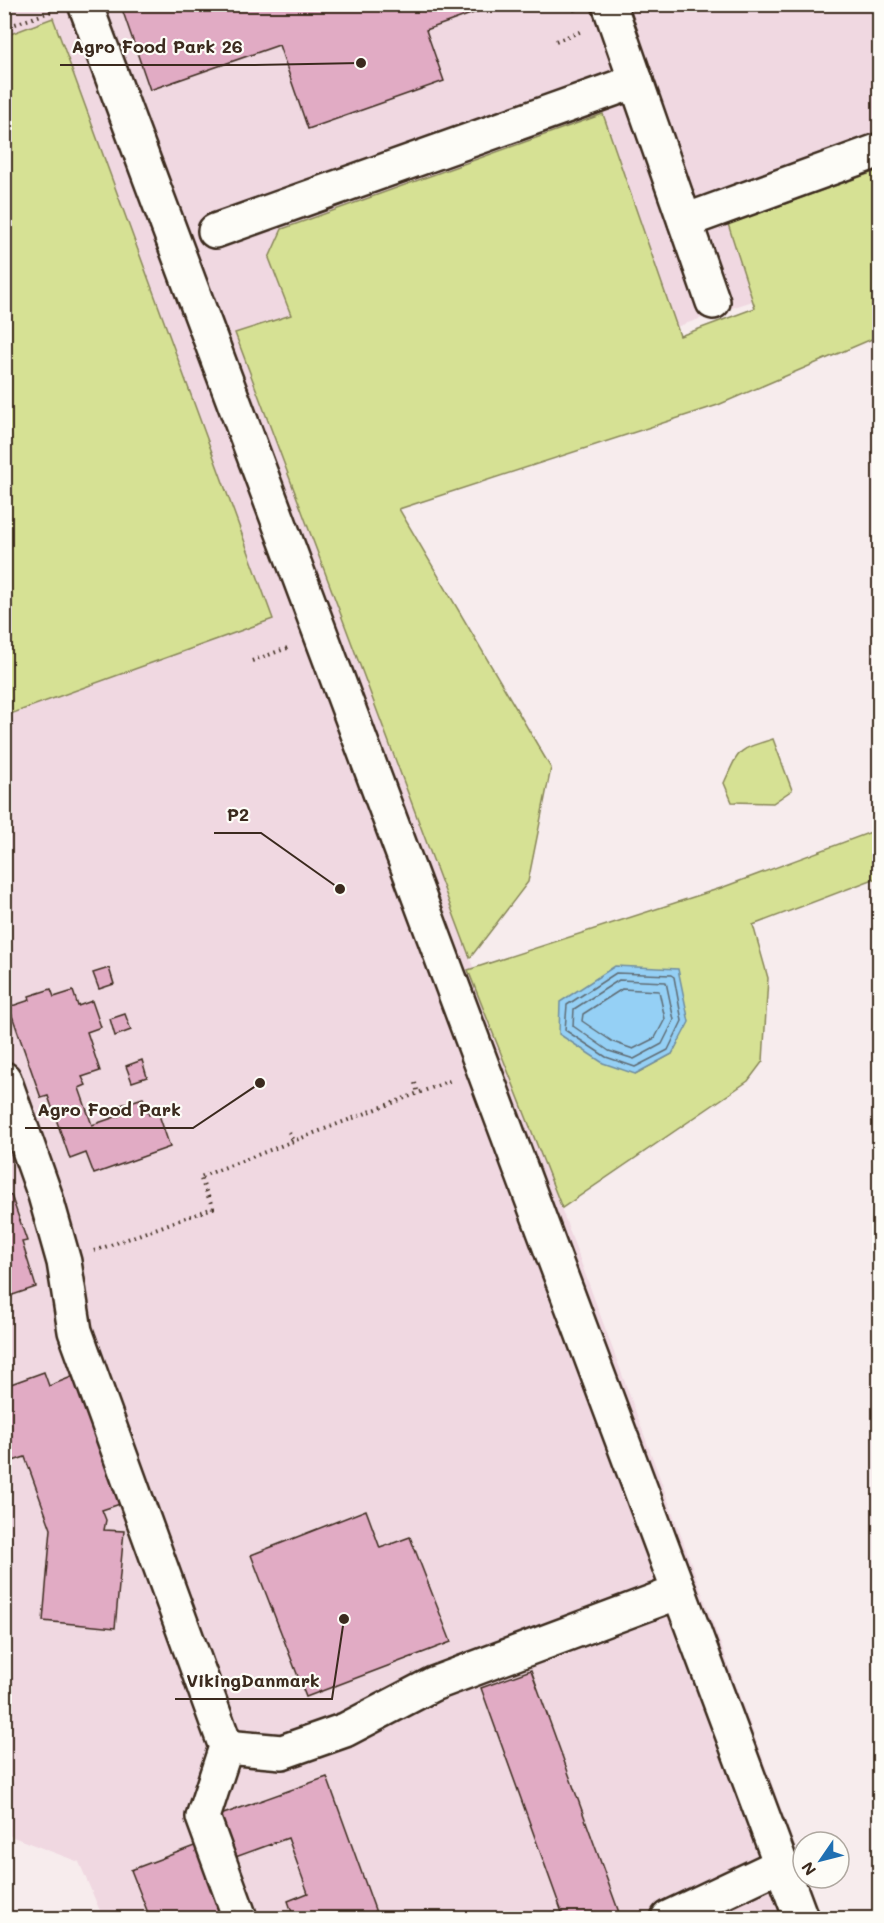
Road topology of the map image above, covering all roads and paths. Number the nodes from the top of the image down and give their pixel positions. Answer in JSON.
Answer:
{"nodes":[{"id":1,"x":609,"y":4,"type":"edge"},
{"id":2,"x":74,"y":6,"type":"edge"},
{"id":3,"x":4,"y":28,"type":"edge"},
{"id":4,"x":582,"y":31,"type":"dead end"},
{"id":5,"x":556,"y":40,"type":"dead end"},
{"id":6,"x":636,"y":81,"type":"junction"},
{"id":7,"x":879,"y":150,"type":"edge"},
{"id":8,"x":685,"y":221,"type":"junction"},
{"id":9,"x":215,"y":231,"type":"dead end"},
{"id":10,"x":713,"y":302,"type":"dead end"},
{"id":11,"x":483,"y":1068,"type":"junction"},
{"id":12,"x":4,"y":1079,"type":"edge"},
{"id":13,"x":415,"y":1083,"type":"dead end"},
{"id":14,"x":418,"y":1093,"type":"junction"},
{"id":15,"x":288,"y":1132,"type":"dead end"},
{"id":16,"x":293,"y":1141,"type":"junction"},
{"id":17,"x":64,"y":1262,"type":"junction"},
{"id":18,"x":679,"y":1592,"type":"junction"},
{"id":19,"x":226,"y":1747,"type":"junction"},
{"id":20,"x":780,"y":1864,"type":"junction"},
{"id":21,"x":240,"y":1918,"type":"edge"},
{"id":22,"x":668,"y":1918,"type":"edge"},
{"id":23,"x":801,"y":1918,"type":"edge"}],
"edges":[{"from":1,"to":6,"type":"lane"},
{"from":2,"to":3,"type":"path"},
{"from":2,"to":11,"type":"lane"},
{"from":4,"to":5,"type":"path"},
{"from":6,"to":8,"type":"lane"},
{"from":6,"to":9,"type":"lane"},
{"from":7,"to":8,"type":"lane"},
{"from":8,"to":10,"type":"lane"},
{"from":11,"to":14,"type":"path"},
{"from":11,"to":18,"type":"lane"},
{"from":12,"to":17,"type":"lane"},
{"from":13,"to":14,"type":"path"},
{"from":14,"to":16,"type":"path"},
{"from":15,"to":16,"type":"path"},
{"from":16,"to":17,"type":"path"},
{"from":17,"to":19,"type":"lane"},
{"from":18,"to":19,"type":"lane"},
{"from":18,"to":20,"type":"lane"},
{"from":19,"to":21,"type":"lane"},
{"from":20,"to":22,"type":"lane"},
{"from":20,"to":23,"type":"lane"}]}
